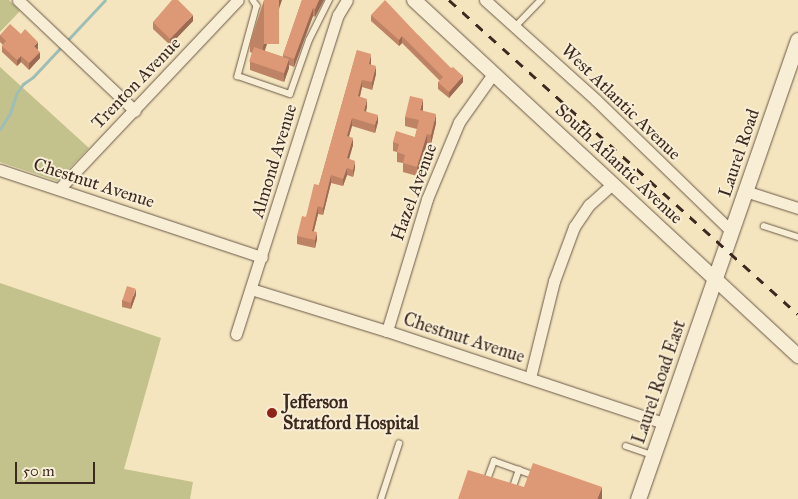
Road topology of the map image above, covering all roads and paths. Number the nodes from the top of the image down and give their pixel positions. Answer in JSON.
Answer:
{"nodes":[{"id":1,"x":18,"y":0,"type":"edge"},
{"id":2,"x":238,"y":0,"type":"edge"},
{"id":3,"x":253,"y":0,"type":"edge"},
{"id":4,"x":329,"y":0,"type":"edge"},
{"id":5,"x":347,"y":0,"type":"edge"},
{"id":6,"x":414,"y":0,"type":"edge"},
{"id":7,"x":485,"y":0,"type":"edge"},
{"id":8,"x":541,"y":0,"type":"edge"},
{"id":9,"x":515,"y":27,"type":"junction"},
{"id":10,"x":798,"y":40,"type":"edge"},
{"id":11,"x":494,"y":74,"type":"junction"},
{"id":12,"x":134,"y":111,"type":"junction"},
{"id":13,"x":0,"y":170,"type":"edge"},
{"id":14,"x":612,"y":184,"type":"junction"},
{"id":15,"x":59,"y":189,"type":"junction"},
{"id":16,"x":745,"y":191,"type":"junction"},
{"id":17,"x":798,"y":208,"type":"edge"},
{"id":18,"x":764,"y":226,"type":"dead end"},
{"id":19,"x":731,"y":232,"type":"junction"},
{"id":20,"x":798,"y":237,"type":"edge"},
{"id":21,"x":262,"y":256,"type":"junction"},
{"id":22,"x":715,"y":278,"type":"junction"},
{"id":23,"x":251,"y":289,"type":"junction"},
{"id":24,"x":387,"y":331,"type":"junction"},
{"id":25,"x":236,"y":334,"type":"dead end"},
{"id":26,"x":798,"y":356,"type":"edge"},
{"id":27,"x":530,"y":378,"type":"junction"},
{"id":28,"x":664,"y":424,"type":"junction"},
{"id":29,"x":399,"y":444,"type":"dead end"},
{"id":30,"x":626,"y":446,"type":"dead end"},
{"id":31,"x":653,"y":455,"type":"junction"},
{"id":32,"x":519,"y":470,"type":"junction"},
{"id":33,"x":546,"y":480,"type":"edge"},
{"id":34,"x":494,"y":488,"type":"edge"},
{"id":35,"x":502,"y":491,"type":"edge"},
{"id":36,"x":380,"y":499,"type":"edge"},
{"id":37,"x":638,"y":499,"type":"edge"}],
"edges":[{"from":1,"to":12,"type":"street"},
{"from":2,"to":12,"type":"street","name":"Trenton Avenue"},
{"from":3,"to":4,"type":"lane"},
{"from":5,"to":21,"type":"street","name":"Almond Avenue"},
{"from":6,"to":11,"type":"street","name":"South Atlantic Avenue"},
{"from":7,"to":9,"type":"street","name":"West Atlantic Avenue"},
{"from":8,"to":9,"type":"lane"},
{"from":9,"to":19,"type":"street","name":"West Atlantic Avenue"},
{"from":10,"to":16,"type":"main road","name":"Laurel Road"},
{"from":11,"to":14,"type":"street","name":"South Atlantic Avenue"},
{"from":11,"to":24,"type":"street","name":"Hazel Avenue"},
{"from":12,"to":15,"type":"street","name":"Trenton Avenue"},
{"from":13,"to":15,"type":"street","name":"Chestnut Avenue"},
{"from":14,"to":22,"type":"street","name":"South Atlantic Avenue"},
{"from":14,"to":27,"type":"street"},
{"from":15,"to":21,"type":"street","name":"Chestnut Avenue"},
{"from":16,"to":17,"type":"street"},
{"from":16,"to":19,"type":"main road","name":"Laurel Road"},
{"from":18,"to":20,"type":"lane"},
{"from":19,"to":22,"type":"main road","name":"Laurel Road"},
{"from":21,"to":23,"type":"street","name":"Almond Avenue"},
{"from":22,"to":26,"type":"street","name":"South Atlantic Avenue"},
{"from":22,"to":28,"type":"main road","name":"Laurel Road East"},
{"from":23,"to":24,"type":"street","name":"Chestnut Avenue"},
{"from":23,"to":25,"type":"street","name":"Almond Avenue"},
{"from":24,"to":27,"type":"street","name":"Chestnut Avenue"},
{"from":27,"to":28,"type":"street","name":"Chestnut Avenue"},
{"from":28,"to":31,"type":"main road","name":"Laurel Road East"},
{"from":29,"to":36,"type":"lane"},
{"from":30,"to":31,"type":"lane"},
{"from":31,"to":37,"type":"main road","name":"Laurel Road East"},
{"from":32,"to":33,"type":"lane"},
{"from":32,"to":34,"type":"lane"},
{"from":32,"to":35,"type":"lane"}]}
